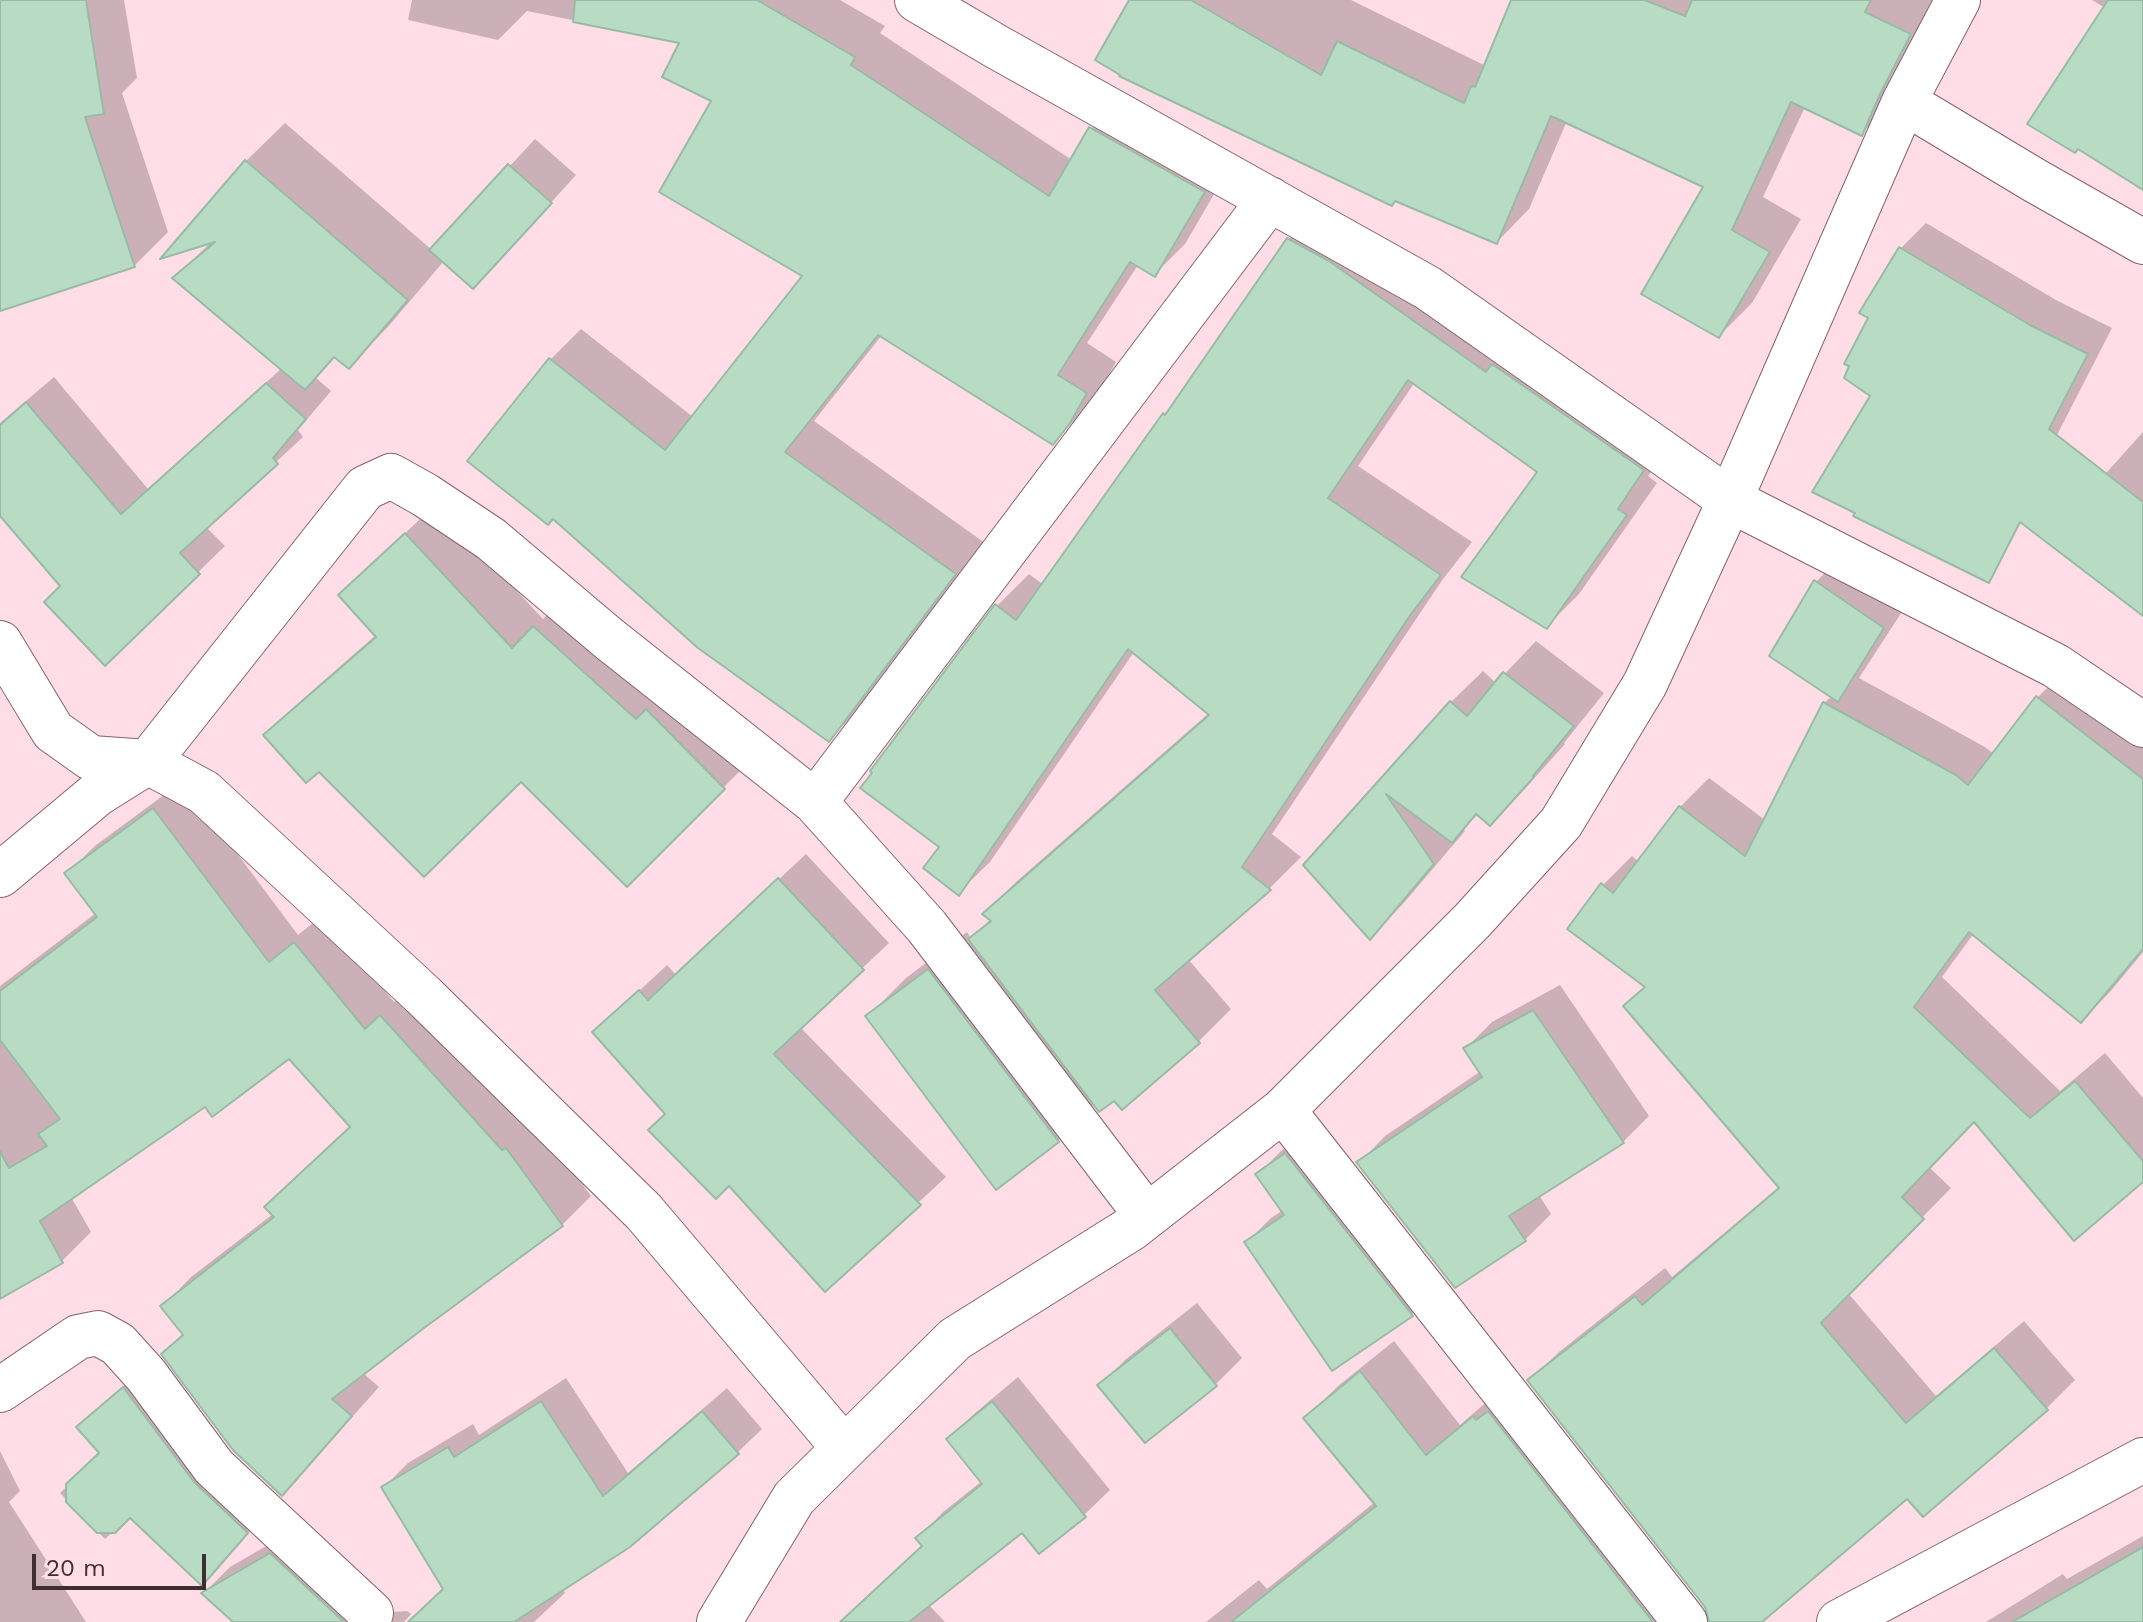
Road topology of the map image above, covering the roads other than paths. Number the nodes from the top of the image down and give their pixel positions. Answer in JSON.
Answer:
{"nodes":[{"id":1,"x":917,"y":0,"type":"edge"},
{"id":2,"x":1958,"y":0,"type":"edge"},
{"id":3,"x":1904,"y":102,"type":"junction"},
{"id":4,"x":1270,"y":199,"type":"junction"},
{"id":5,"x":2143,"y":242,"type":"edge"},
{"id":6,"x":1730,"y":500,"type":"junction"},
{"id":7,"x":0,"y":643,"type":"edge"},
{"id":8,"x":2143,"y":725,"type":"edge"},
{"id":9,"x":148,"y":762,"type":"junction"},
{"id":10,"x":815,"y":802,"type":"junction"},
{"id":11,"x":0,"y":875,"type":"edge"},
{"id":12,"x":1283,"y":1110,"type":"junction"},
{"id":13,"x":1147,"y":1216,"type":"junction"},
{"id":14,"x":0,"y":1390,"type":"edge"},
{"id":15,"x":844,"y":1448,"type":"junction"},
{"id":16,"x":2143,"y":1460,"type":"edge"},
{"id":17,"x":371,"y":1613,"type":"dead end"},
{"id":18,"x":719,"y":1622,"type":"edge"},
{"id":19,"x":1685,"y":1622,"type":"edge"},
{"id":20,"x":1839,"y":1622,"type":"edge"}],
"edges":[{"from":1,"to":4,"type":"street"},
{"from":2,"to":3,"type":"street"},
{"from":3,"to":5,"type":"street"},
{"from":3,"to":6,"type":"street"},
{"from":4,"to":6,"type":"street"},
{"from":4,"to":10,"type":"street"},
{"from":6,"to":8,"type":"street"},
{"from":6,"to":12,"type":"street"},
{"from":7,"to":9,"type":"street"},
{"from":9,"to":10,"type":"street"},
{"from":9,"to":11,"type":"street"},
{"from":9,"to":15,"type":"street"},
{"from":10,"to":13,"type":"street"},
{"from":12,"to":13,"type":"street"},
{"from":12,"to":19,"type":"street"},
{"from":13,"to":15,"type":"street"},
{"from":14,"to":17,"type":"street"},
{"from":15,"to":18,"type":"street"},
{"from":16,"to":20,"type":"street"}]}
